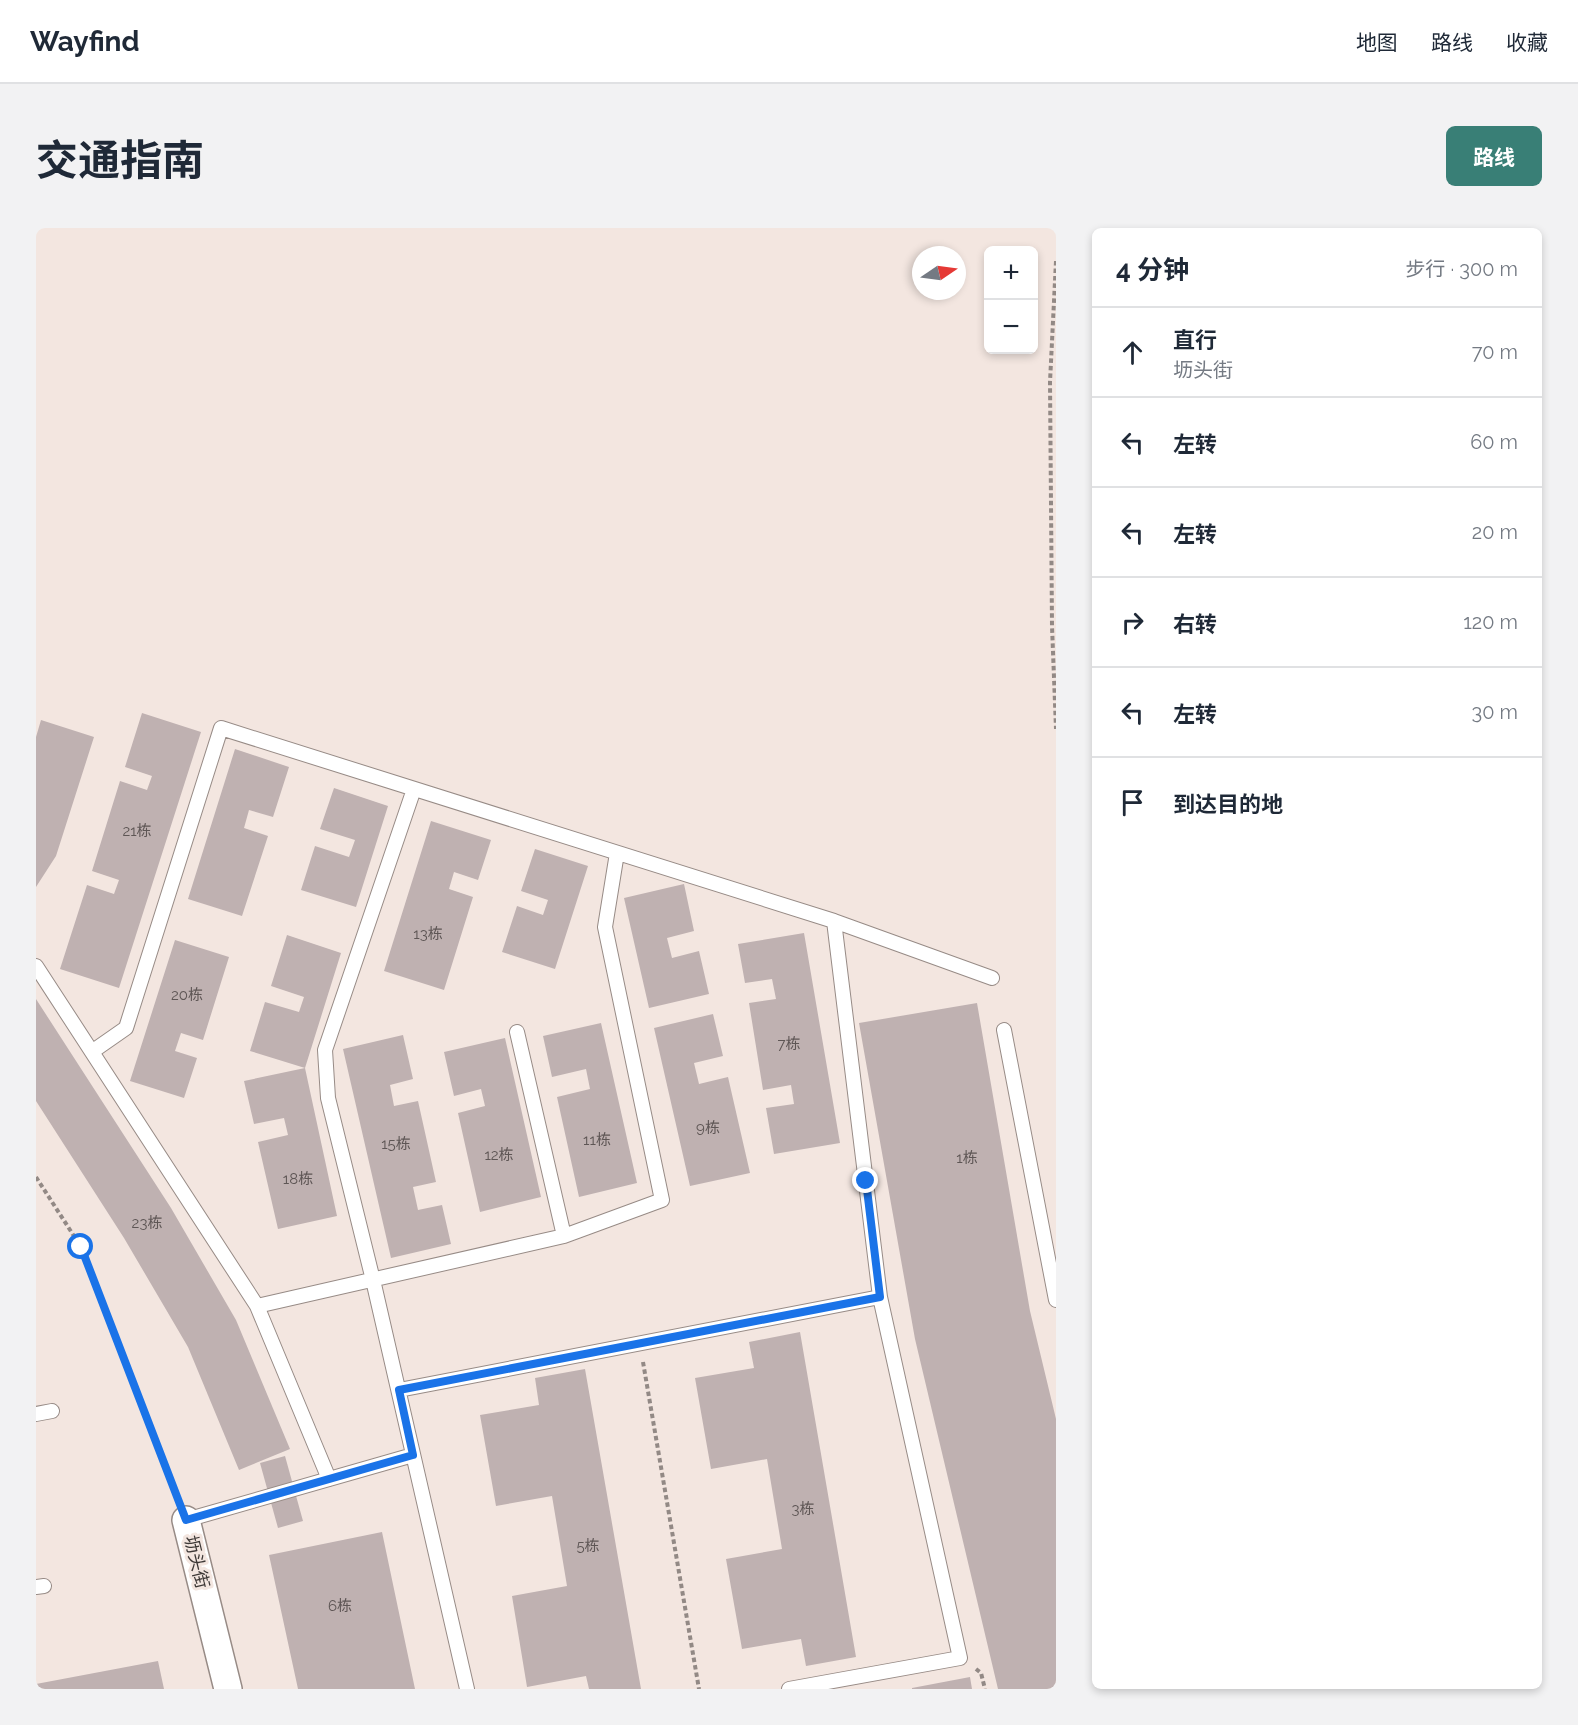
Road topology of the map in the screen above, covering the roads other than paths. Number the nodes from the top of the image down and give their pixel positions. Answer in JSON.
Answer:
{"nodes":[{"id":1,"x":414,"y":789,"type":"junction"},
{"id":2,"x":616,"y":853,"type":"junction"},
{"id":3,"x":834,"y":921,"type":"junction"},
{"id":4,"x":36,"y":966,"type":"edge"},
{"id":5,"x":992,"y":978,"type":"dead end"},
{"id":6,"x":1004,"y":1030,"type":"dead end"},
{"id":7,"x":517,"y":1032,"type":"dead end"},
{"id":8,"x":93,"y":1051,"type":"junction"},
{"id":9,"x":564,"y":1236,"type":"junction"},
{"id":10,"x":373,"y":1280,"type":"junction"},
{"id":11,"x":880,"y":1297,"type":"junction"},
{"id":12,"x":1056,"y":1300,"type":"edge"},
{"id":13,"x":257,"y":1306,"type":"junction"},
{"id":14,"x":399,"y":1390,"type":"junction"},
{"id":15,"x":52,"y":1411,"type":"dead end"},
{"id":16,"x":36,"y":1414,"type":"edge"},
{"id":17,"x":413,"y":1455,"type":"junction"},
{"id":18,"x":329,"y":1479,"type":"junction"},
{"id":19,"x":186,"y":1520,"type":"joint"},
{"id":20,"x":228,"y":1689,"type":"edge"},
{"id":21,"x":467,"y":1689,"type":"edge"},
{"id":22,"x":789,"y":1689,"type":"edge"}],
"edges":[{"from":1,"to":2,"type":"lane"},
{"from":1,"to":8,"type":"lane"},
{"from":1,"to":10,"type":"lane"},
{"from":2,"to":3,"type":"lane"},
{"from":2,"to":9,"type":"lane"},
{"from":3,"to":5,"type":"lane"},
{"from":3,"to":11,"type":"lane"},
{"from":4,"to":8,"type":"lane"},
{"from":6,"to":12,"type":"lane"},
{"from":7,"to":9,"type":"lane"},
{"from":8,"to":13,"type":"lane"},
{"from":9,"to":10,"type":"lane"},
{"from":10,"to":13,"type":"lane"},
{"from":10,"to":14,"type":"lane"},
{"from":11,"to":14,"type":"lane"},
{"from":11,"to":22,"type":"lane"},
{"from":13,"to":18,"type":"lane"},
{"from":14,"to":17,"type":"lane"},
{"from":15,"to":16,"type":"lane"},
{"from":17,"to":18,"type":"lane"},
{"from":17,"to":21,"type":"lane"},
{"from":18,"to":19,"type":"lane"},
{"from":19,"to":20,"type":"street","name":"坜头街"}]}
